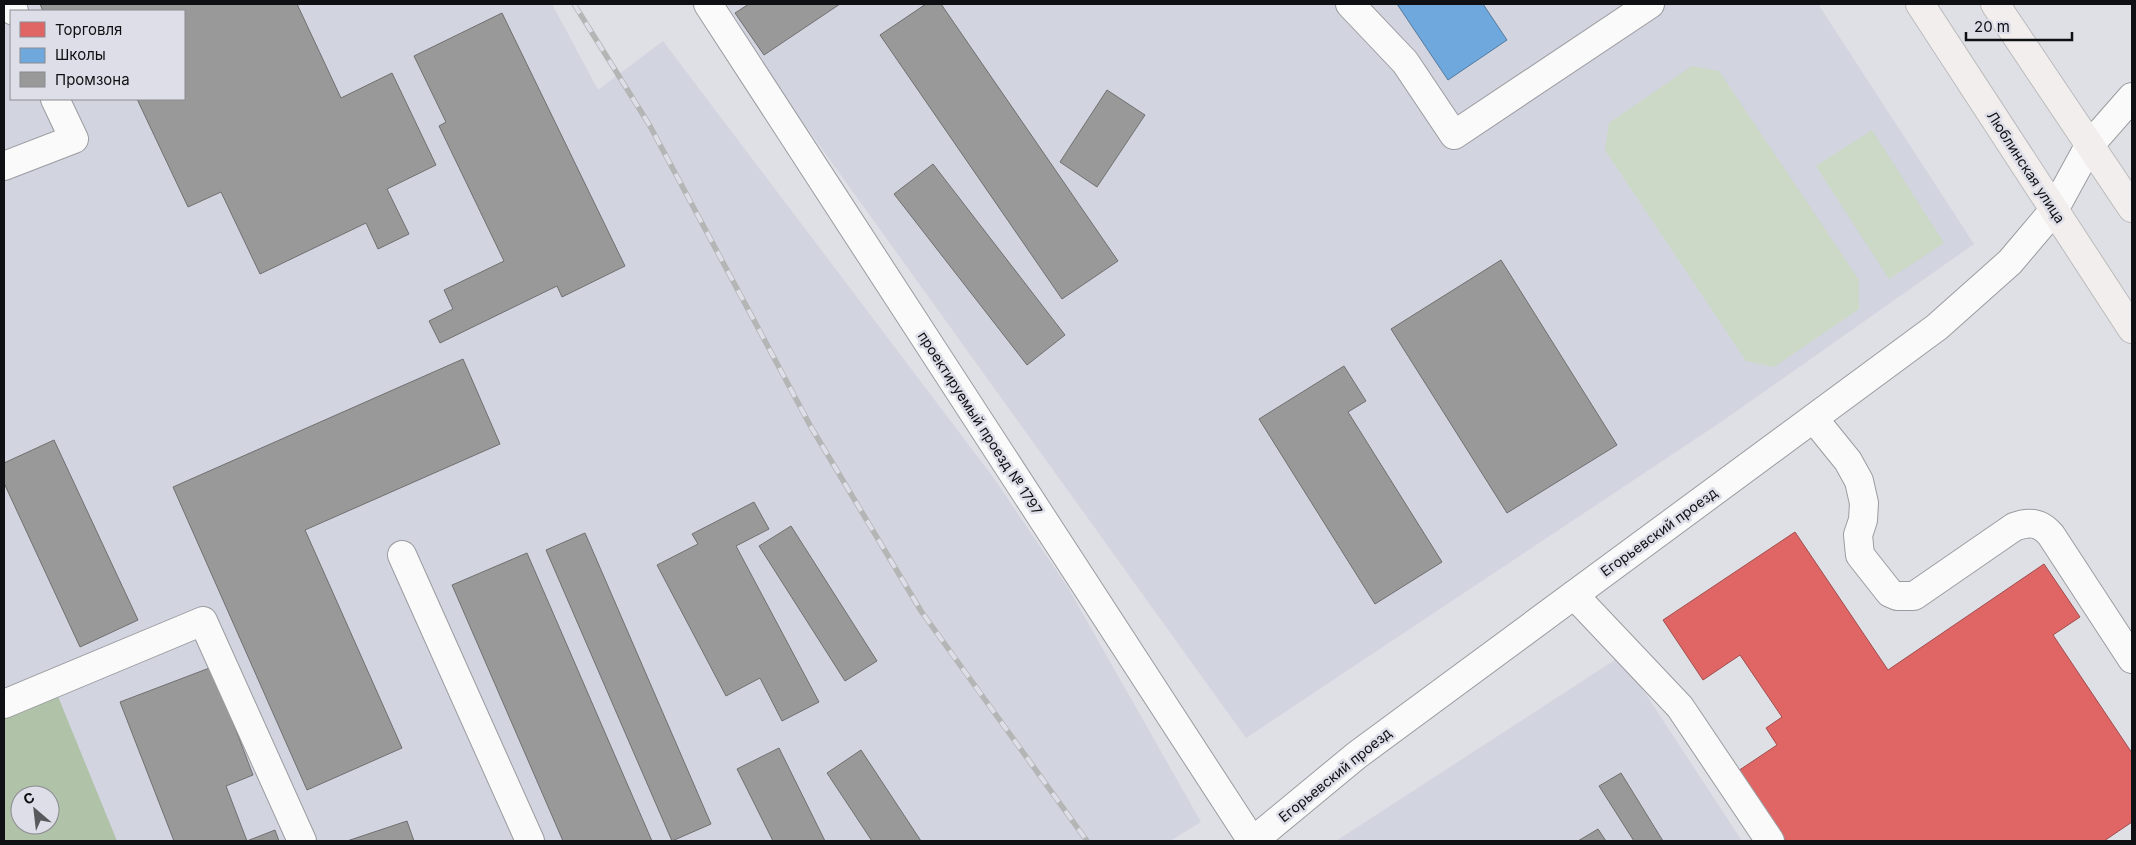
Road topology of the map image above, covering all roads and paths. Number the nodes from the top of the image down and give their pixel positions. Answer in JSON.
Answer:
{"nodes":[{"id":1,"x":708,"y":4,"type":"edge"},
{"id":2,"x":1350,"y":4,"type":"edge"},
{"id":3,"x":1650,"y":4,"type":"edge"},
{"id":4,"x":1920,"y":4,"type":"edge"},
{"id":5,"x":1995,"y":4,"type":"edge"},
{"id":6,"x":2132,"y":97,"type":"edge"},
{"id":7,"x":55,"y":100,"type":"edge"},
{"id":8,"x":2089,"y":146,"type":"junction"},
{"id":9,"x":4,"y":166,"type":"edge"},
{"id":10,"x":2132,"y":208,"type":"edge"},
{"id":11,"x":2054,"y":210,"type":"junction"},
{"id":12,"x":2132,"y":329,"type":"edge"},
{"id":13,"x":1814,"y":419,"type":"junction"},
{"id":14,"x":402,"y":556,"type":"dead end"},
{"id":15,"x":1574,"y":595,"type":"junction"},
{"id":16,"x":2132,"y":659,"type":"edge"},
{"id":17,"x":4,"y":704,"type":"edge"},
{"id":18,"x":302,"y":841,"type":"edge"},
{"id":19,"x":530,"y":841,"type":"edge"},
{"id":20,"x":1252,"y":841,"type":"edge"},
{"id":21,"x":1770,"y":841,"type":"edge"}],
"edges":[{"from":1,"to":20,"type":"street","name":"проектируемый проезд № 1797"},
{"from":2,"to":3,"type":"street"},
{"from":4,"to":11,"type":"main road","name":"Люблинская улица"},
{"from":5,"to":8,"type":"main road"},
{"from":6,"to":8,"type":"street","name":"Егорьевский проезд"},
{"from":7,"to":9,"type":"street"},
{"from":8,"to":10,"type":"main road"},
{"from":8,"to":11,"type":"street","name":"Егорьевский проезд"},
{"from":11,"to":12,"type":"main road","name":"Люблинская улица"},
{"from":11,"to":13,"type":"street","name":"Егорьевский проезд"},
{"from":13,"to":15,"type":"street","name":"Егорьевский проезд"},
{"from":13,"to":16,"type":"street"},
{"from":14,"to":19,"type":"street"},
{"from":15,"to":20,"type":"street","name":"Егорьевский проезд"},
{"from":15,"to":21,"type":"street"},
{"from":17,"to":18,"type":"street"}]}
